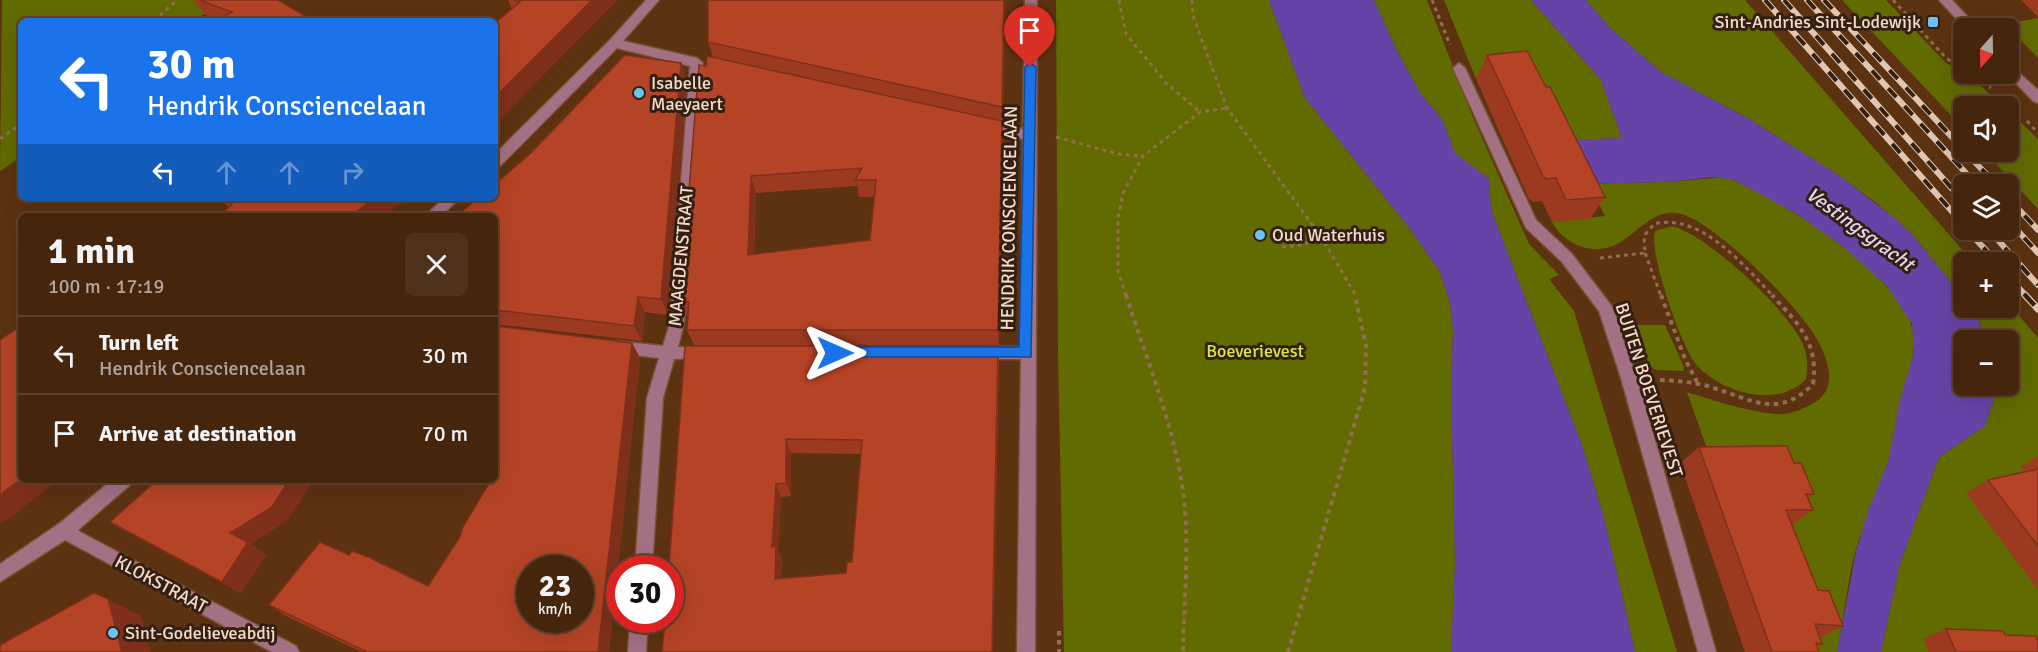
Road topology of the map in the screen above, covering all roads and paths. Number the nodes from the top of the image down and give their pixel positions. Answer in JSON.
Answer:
{"nodes":[{"id":1,"x":177,"y":0,"type":"edge"},
{"id":2,"x":653,"y":0,"type":"edge"},
{"id":3,"x":1031,"y":0,"type":"edge"},
{"id":4,"x":1119,"y":0,"type":"edge"},
{"id":5,"x":1192,"y":0,"type":"edge"},
{"id":6,"x":1432,"y":0,"type":"edge"},
{"id":7,"x":1893,"y":0,"type":"edge"},
{"id":8,"x":1945,"y":0,"type":"edge"},
{"id":9,"x":157,"y":18,"type":"edge"},
{"id":10,"x":1962,"y":18,"type":"edge"},
{"id":11,"x":614,"y":43,"type":"junction"},
{"id":12,"x":1953,"y":63,"type":"edge"},
{"id":13,"x":1459,"y":69,"type":"joint"},
{"id":14,"x":2019,"y":78,"type":"edge"},
{"id":15,"x":2038,"y":98,"type":"edge"},
{"id":16,"x":1227,"y":108,"type":"junction"},
{"id":17,"x":1200,"y":112,"type":"junction"},
{"id":18,"x":18,"y":126,"type":"edge"},
{"id":19,"x":976,"y":126,"type":"edge"},
{"id":20,"x":1030,"y":135,"type":"junction"},
{"id":21,"x":1051,"y":136,"type":"dead end"},
{"id":22,"x":0,"y":139,"type":"edge"},
{"id":23,"x":1143,"y":156,"type":"junction"},
{"id":24,"x":498,"y":159,"type":"edge"},
{"id":25,"x":450,"y":201,"type":"edge"},
{"id":26,"x":436,"y":213,"type":"edge"},
{"id":27,"x":1322,"y":238,"type":"junction"},
{"id":28,"x":1282,"y":247,"type":"dead end"},
{"id":29,"x":1645,"y":253,"type":"junction"},
{"id":30,"x":1612,"y":257,"type":"dead end"},
{"id":31,"x":599,"y":345,"type":"edge"},
{"id":32,"x":668,"y":353,"type":"junction"},
{"id":33,"x":716,"y":353,"type":"edge"},
{"id":34,"x":967,"y":353,"type":"edge"},
{"id":35,"x":1026,"y":353,"type":"junction"},
{"id":36,"x":1654,"y":380,"type":"dead end"},
{"id":37,"x":1697,"y":382,"type":"junction"},
{"id":38,"x":120,"y":483,"type":"edge"},
{"id":39,"x":66,"y":529,"type":"junction"},
{"id":40,"x":644,"y":555,"type":"edge"},
{"id":41,"x":0,"y":574,"type":"edge"},
{"id":42,"x":638,"y":633,"type":"edge"},
{"id":43,"x":290,"y":652,"type":"edge"},
{"id":44,"x":637,"y":652,"type":"edge"},
{"id":45,"x":1026,"y":652,"type":"edge"},
{"id":46,"x":1183,"y":652,"type":"edge"},
{"id":47,"x":1288,"y":652,"type":"edge"},
{"id":48,"x":1707,"y":652,"type":"edge"}],
"edges":[{"from":1,"to":9,"type":"path"},
{"from":2,"to":11,"type":"street"},
{"from":3,"to":20,"type":"street","name":"HENDRIK CONSCIENCELAAN"},
{"from":4,"to":17,"type":"path"},
{"from":5,"to":16,"type":"path"},
{"from":6,"to":13,"type":"path"},
{"from":7,"to":12,"type":"path"},
{"from":8,"to":10,"type":"street"},
{"from":11,"to":24,"type":"street"},
{"from":11,"to":32,"type":"street","name":"MAAGDENSTRAAT"},
{"from":13,"to":48,"type":"street","name":"BUITEN BOEVERIEVEST"},
{"from":14,"to":15,"type":"street"},
{"from":16,"to":17,"type":"path"},
{"from":16,"to":27,"type":"path"},
{"from":17,"to":23,"type":"path"},
{"from":18,"to":22,"type":"path"},
{"from":19,"to":20,"type":"street"},
{"from":20,"to":35,"type":"street","name":"HENDRIK CONSCIENCELAAN"},
{"from":21,"to":23,"type":"path"},
{"from":23,"to":46,"type":"path"},
{"from":25,"to":26,"type":"street"},
{"from":27,"to":28,"type":"path"},
{"from":27,"to":47,"type":"path"},
{"from":29,"to":30,"type":"path"},
{"from":29,"to":37,"type":"path"},
{"from":29,"to":37,"type":"path"},
{"from":31,"to":32,"type":"street"},
{"from":32,"to":33,"type":"street"},
{"from":32,"to":40,"type":"street","name":"MAAGDENSTRAAT"},
{"from":34,"to":35,"type":"street"},
{"from":35,"to":45,"type":"street","name":"HENDRIK CONSCIENCELAAN"},
{"from":36,"to":37,"type":"path"},
{"from":38,"to":39,"type":"street"},
{"from":39,"to":41,"type":"street"},
{"from":39,"to":43,"type":"street","name":"KLOKSTRAAT"},
{"from":42,"to":44,"type":"street"}]}
